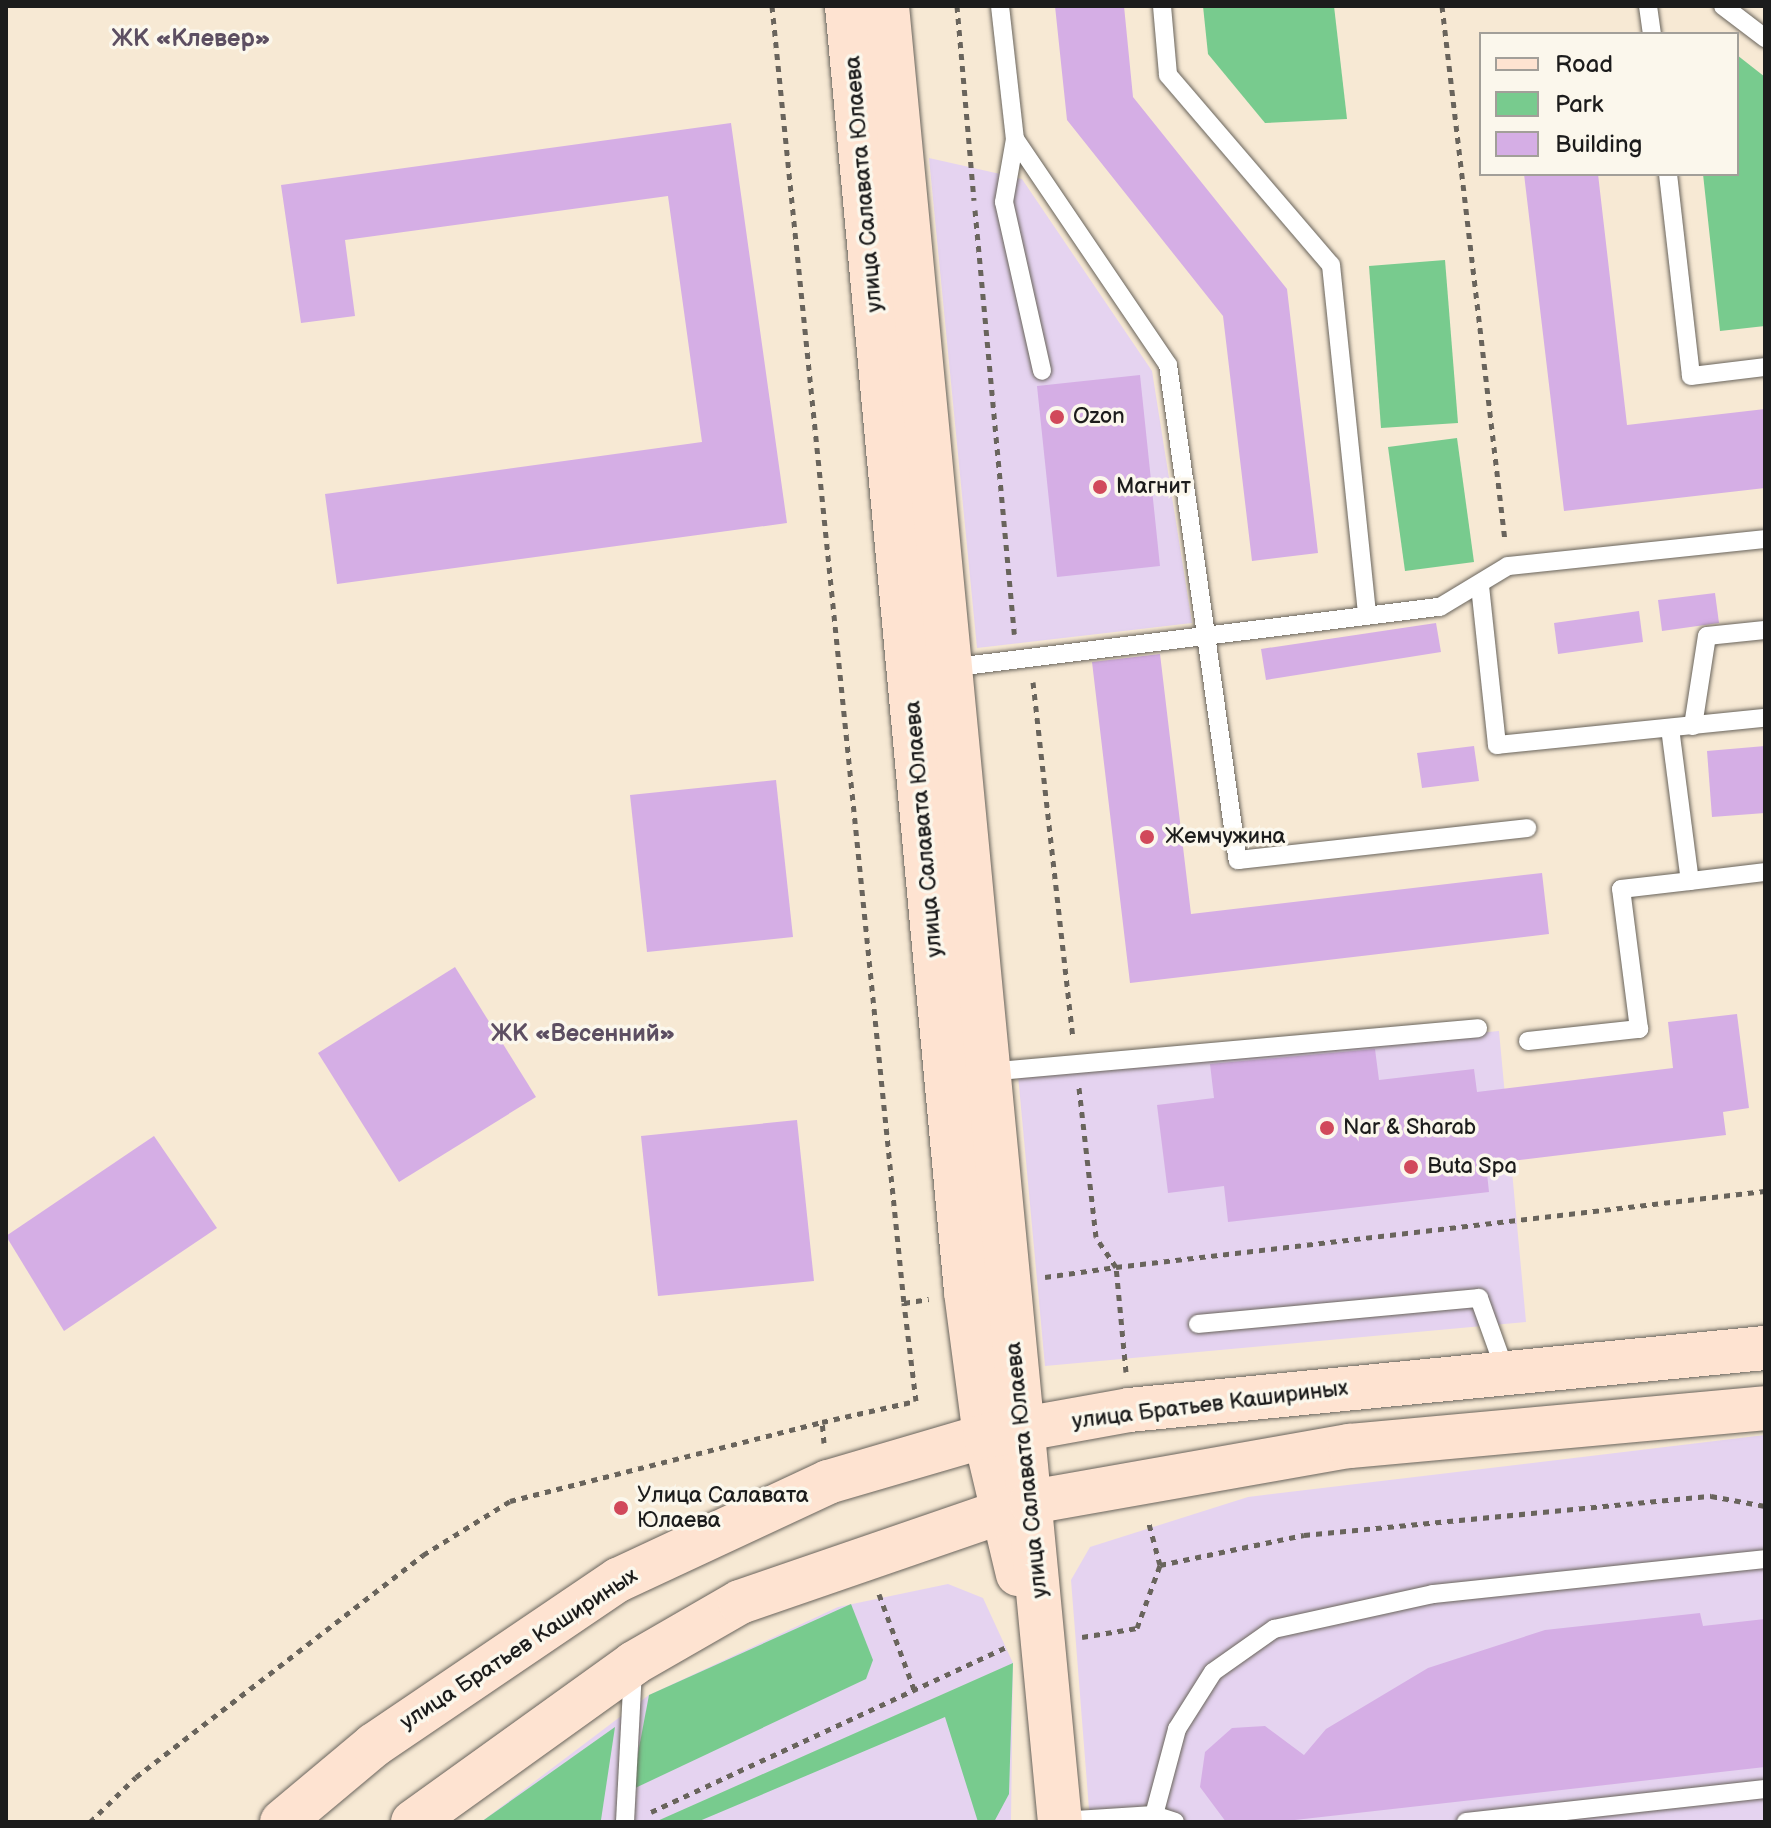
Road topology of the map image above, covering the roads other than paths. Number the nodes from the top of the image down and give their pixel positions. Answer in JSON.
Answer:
{"nodes":[{"id":1,"x":847,"y":6,"type":"edge"},
{"id":2,"x":887,"y":6,"type":"edge"},
{"id":3,"x":1000,"y":6,"type":"edge"},
{"id":4,"x":1162,"y":6,"type":"edge"},
{"id":5,"x":1648,"y":6,"type":"edge"},
{"id":6,"x":1723,"y":6,"type":"edge"},
{"id":7,"x":1652,"y":32,"type":"edge"},
{"id":8,"x":1765,"y":38,"type":"edge"},
{"id":9,"x":1015,"y":139,"type":"junction"},
{"id":10,"x":1668,"y":176,"type":"edge"},
{"id":11,"x":1765,"y":367,"type":"edge"},
{"id":12,"x":1042,"y":371,"type":"dead end"},
{"id":13,"x":1765,"y":539,"type":"edge"},
{"id":14,"x":1480,"y":586,"type":"junction"},
{"id":15,"x":1367,"y":615,"type":"junction"},
{"id":16,"x":1765,"y":630,"type":"edge"},
{"id":17,"x":1206,"y":635,"type":"junction"},
{"id":18,"x":945,"y":668,"type":"junction"},
{"id":19,"x":1765,"y":718,"type":"edge"},
{"id":20,"x":1693,"y":726,"type":"junction"},
{"id":21,"x":1670,"y":728,"type":"junction"},
{"id":22,"x":1527,"y":828,"type":"dead end"},
{"id":23,"x":1765,"y":872,"type":"edge"},
{"id":24,"x":1690,"y":881,"type":"junction"},
{"id":25,"x":1478,"y":1028,"type":"dead end"},
{"id":26,"x":1528,"y":1041,"type":"dead end"},
{"id":27,"x":986,"y":1072,"type":"junction"},
{"id":28,"x":1198,"y":1324,"type":"dead end"},
{"id":29,"x":1765,"y":1348,"type":"edge"},
{"id":30,"x":1578,"y":1367,"type":"junction"},
{"id":31,"x":1506,"y":1373,"type":"junction"},
{"id":32,"x":1765,"y":1408,"type":"edge"},
{"id":33,"x":1584,"y":1424,"type":"junction"},
{"id":34,"x":1004,"y":1433,"type":"junction"},
{"id":35,"x":1015,"y":1507,"type":"junction"},
{"id":36,"x":1765,"y":1559,"type":"edge"},
{"id":37,"x":634,"y":1663,"type":"junction"},
{"id":38,"x":1765,"y":1789,"type":"edge"},
{"id":39,"x":1154,"y":1815,"type":"junction"},
{"id":40,"x":282,"y":1822,"type":"edge"},
{"id":41,"x":413,"y":1822,"type":"edge"},
{"id":42,"x":625,"y":1822,"type":"edge"},
{"id":43,"x":1060,"y":1822,"type":"edge"},
{"id":44,"x":1175,"y":1822,"type":"edge"},
{"id":45,"x":1466,"y":1822,"type":"edge"}],
"edges":[{"from":1,"to":34,"type":"main road","name":"улица Салавата Юлаева"},
{"from":2,"to":18,"type":"main road","name":"улица Салавата Юлаева"},
{"from":3,"to":9,"type":"lane"},
{"from":4,"to":15,"type":"lane"},
{"from":5,"to":7,"type":"lane"},
{"from":6,"to":8,"type":"lane"},
{"from":9,"to":12,"type":"lane"},
{"from":9,"to":17,"type":"lane"},
{"from":10,"to":11,"type":"lane"},
{"from":13,"to":14,"type":"lane"},
{"from":14,"to":15,"type":"lane"},
{"from":14,"to":21,"type":"lane"},
{"from":15,"to":17,"type":"lane"},
{"from":16,"to":20,"type":"lane"},
{"from":17,"to":18,"type":"lane"},
{"from":17,"to":22,"type":"lane"},
{"from":18,"to":27,"type":"main road","name":"улица Салавата Юлаева"},
{"from":19,"to":20,"type":"lane"},
{"from":20,"to":21,"type":"lane"},
{"from":21,"to":24,"type":"lane"},
{"from":23,"to":24,"type":"lane"},
{"from":24,"to":26,"type":"lane"},
{"from":25,"to":27,"type":"lane"},
{"from":27,"to":34,"type":"main road","name":"улица Салавата Юлаева"},
{"from":28,"to":31,"type":"lane"},
{"from":29,"to":30,"type":"main road","name":"улица Братьев Кашириных"},
{"from":30,"to":31,"type":"main road","name":"улица Братьев Кашириных"},
{"from":30,"to":33,"type":"main road"},
{"from":31,"to":34,"type":"main road","name":"улица Братьев Кашириных"},
{"from":32,"to":33,"type":"main road"},
{"from":33,"to":35,"type":"main road"},
{"from":34,"to":35,"type":"main road","name":"улица Салавата Юлаева"},
{"from":34,"to":40,"type":"main road","name":"улица Братьев Кашириных"},
{"from":35,"to":37,"type":"main road"},
{"from":35,"to":43,"type":"main road","name":"улица Салавата Юлаева"},
{"from":36,"to":39,"type":"lane"},
{"from":37,"to":41,"type":"main road"},
{"from":37,"to":42,"type":"lane"},
{"from":38,"to":45,"type":"lane"},
{"from":39,"to":43,"type":"lane"},
{"from":39,"to":44,"type":"lane"}]}
